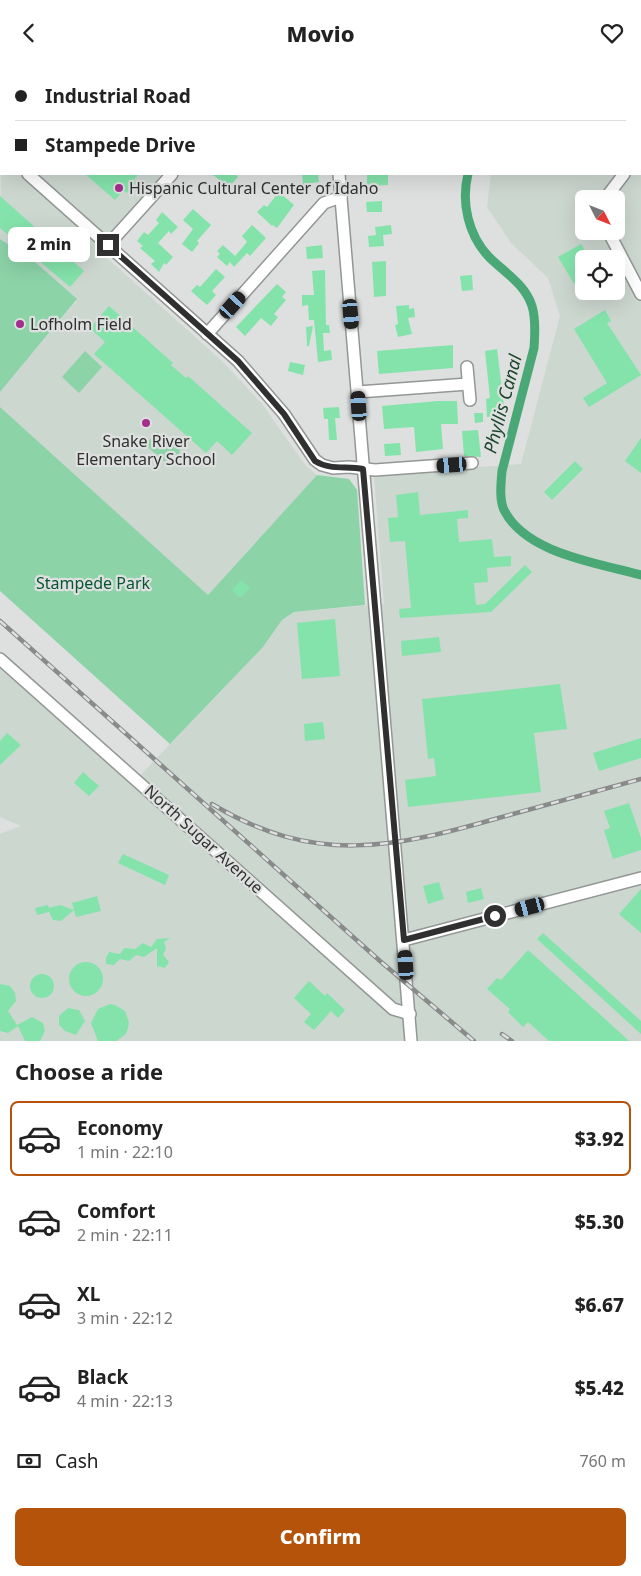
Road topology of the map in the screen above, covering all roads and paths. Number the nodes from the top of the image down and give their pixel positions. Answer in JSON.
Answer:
{"nodes":[{"id":1,"x":29,"y":175,"type":"edge"},
{"id":2,"x":171,"y":175,"type":"edge"},
{"id":3,"x":339,"y":175,"type":"edge"},
{"id":4,"x":623,"y":175,"type":"edge"},
{"id":5,"x":612,"y":190,"type":"edge"},
{"id":6,"x":341,"y":197,"type":"junction"},
{"id":7,"x":613,"y":240,"type":"edge"},
{"id":8,"x":108,"y":245,"type":"junction"},
{"id":9,"x":641,"y":294,"type":"edge"},
{"id":10,"x":207,"y":334,"type":"junction"},
{"id":11,"x":467,"y":367,"type":"dead end"},
{"id":12,"x":468,"y":384,"type":"junction"},
{"id":13,"x":358,"y":392,"type":"junction"},
{"id":14,"x":470,"y":400,"type":"dead end"},
{"id":15,"x":472,"y":463,"type":"dead end"},
{"id":16,"x":363,"y":469,"type":"junction"},
{"id":17,"x":0,"y":659,"type":"edge"},
{"id":18,"x":641,"y":878,"type":"edge"},
{"id":19,"x":404,"y":940,"type":"junction"},
{"id":20,"x":410,"y":1014,"type":"junction"},
{"id":21,"x":411,"y":1041,"type":"edge"}],
"edges":[{"from":1,"to":8,"type":"street"},
{"from":2,"to":8,"type":"street"},
{"from":3,"to":6,"type":"street"},
{"from":4,"to":5,"type":"street"},
{"from":6,"to":10,"type":"street"},
{"from":6,"to":13,"type":"street"},
{"from":7,"to":9,"type":"street"},
{"from":8,"to":10,"type":"street"},
{"from":10,"to":16,"type":"street"},
{"from":11,"to":12,"type":"street"},
{"from":12,"to":13,"type":"street"},
{"from":12,"to":14,"type":"street"},
{"from":13,"to":16,"type":"street"},
{"from":15,"to":16,"type":"street"},
{"from":16,"to":19,"type":"street"},
{"from":17,"to":20,"type":"street","name":"North Sugar Avenue"},
{"from":18,"to":19,"type":"street"},
{"from":19,"to":20,"type":"street"},
{"from":20,"to":21,"type":"street"}]}
